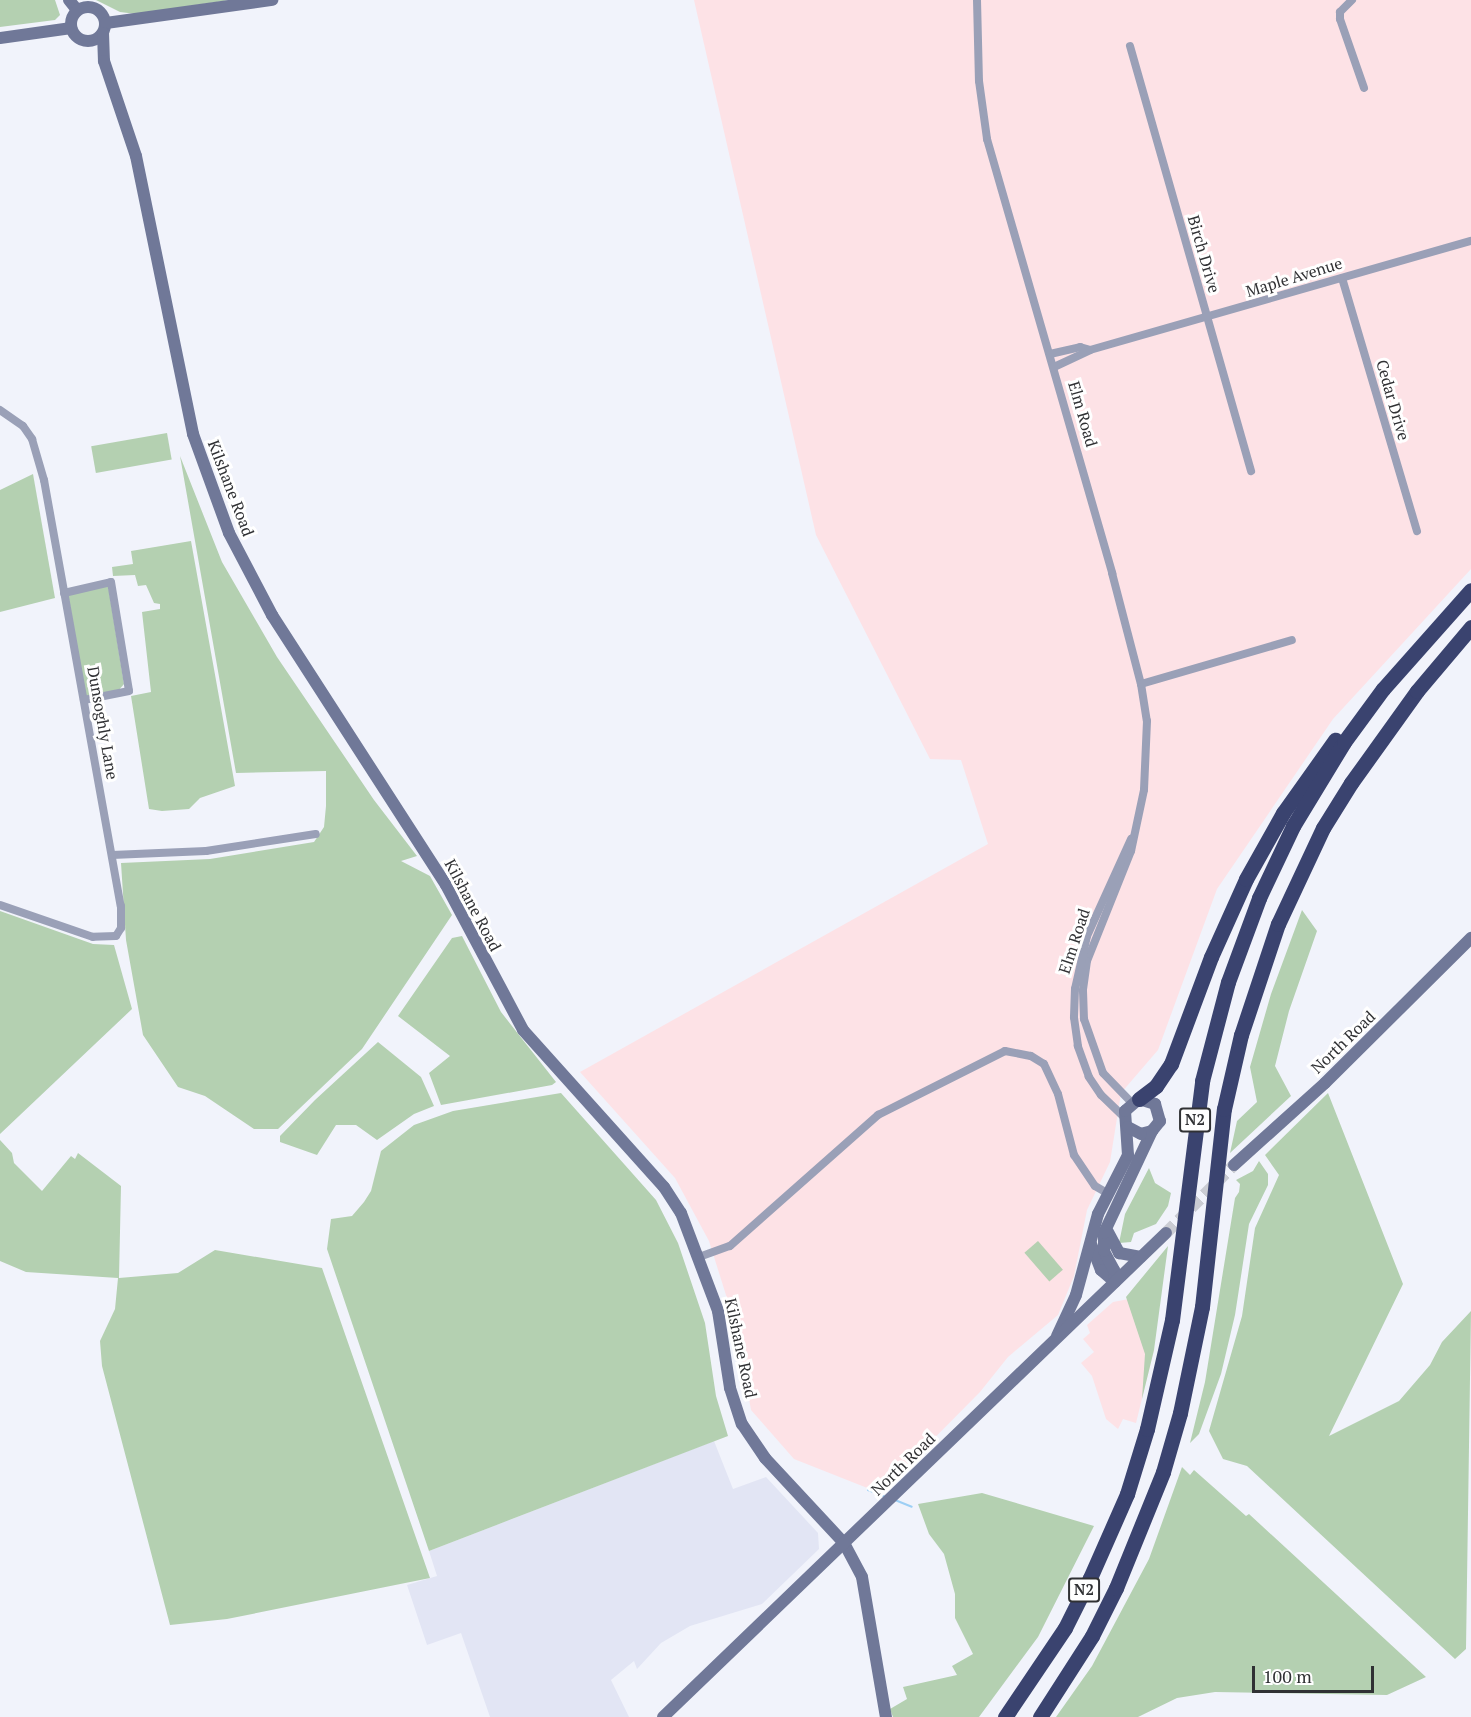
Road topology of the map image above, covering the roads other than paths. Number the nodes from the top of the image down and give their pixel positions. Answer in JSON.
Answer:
{"nodes":[{"id":1,"x":69,"y":0,"type":"edge"},
{"id":2,"x":272,"y":0,"type":"edge"},
{"id":3,"x":977,"y":0,"type":"edge"},
{"id":4,"x":1352,"y":0,"type":"edge"},
{"id":5,"x":77,"y":10,"type":"junction"},
{"id":6,"x":71,"y":28,"type":"junction"},
{"id":7,"x":104,"y":28,"type":"junction"},
{"id":8,"x":0,"y":38,"type":"edge"},
{"id":9,"x":86,"y":41,"type":"junction"},
{"id":10,"x":1130,"y":46,"type":"dead end"},
{"id":11,"x":104,"y":60,"type":"junction"},
{"id":12,"x":1364,"y":88,"type":"dead end"},
{"id":13,"x":1471,"y":241,"type":"edge"},
{"id":14,"x":1342,"y":278,"type":"junction"},
{"id":15,"x":1207,"y":318,"type":"junction"},
{"id":16,"x":1090,"y":350,"type":"junction"},
{"id":17,"x":1050,"y":354,"type":"junction"},
{"id":18,"x":1053,"y":367,"type":"junction"},
{"id":19,"x":0,"y":410,"type":"edge"},
{"id":20,"x":1251,"y":471,"type":"dead end"},
{"id":21,"x":1417,"y":531,"type":"dead end"},
{"id":22,"x":1471,"y":580,"type":"edge"},
{"id":23,"x":1471,"y":590,"type":"edge"},
{"id":24,"x":64,"y":592,"type":"junction"},
{"id":25,"x":1471,"y":627,"type":"edge"},
{"id":26,"x":1292,"y":640,"type":"dead end"},
{"id":27,"x":1141,"y":684,"type":"junction"},
{"id":28,"x":84,"y":700,"type":"junction"},
{"id":29,"x":316,"y":834,"type":"dead end"},
{"id":30,"x":1132,"y":836,"type":"junction"},
{"id":31,"x":112,"y":855,"type":"junction"},
{"id":32,"x":0,"y":905,"type":"edge"},
{"id":33,"x":1471,"y":938,"type":"edge"},
{"id":34,"x":1135,"y":1101,"type":"junction"},
{"id":35,"x":1126,"y":1122,"type":"junction"},
{"id":36,"x":1152,"y":1131,"type":"junction"},
{"id":37,"x":1234,"y":1165,"type":"tunnel mouth"},
{"id":38,"x":1107,"y":1193,"type":"junction"},
{"id":39,"x":1108,"y":1222,"type":"junction"},
{"id":40,"x":1166,"y":1233,"type":"tunnel mouth"},
{"id":41,"x":1090,"y":1243,"type":"junction"},
{"id":42,"x":699,"y":1257,"type":"junction"},
{"id":43,"x":1141,"y":1257,"type":"junction"},
{"id":44,"x":1115,"y":1282,"type":"junction"},
{"id":45,"x":1055,"y":1339,"type":"junction"},
{"id":46,"x":844,"y":1543,"type":"junction"},
{"id":47,"x":663,"y":1717,"type":"edge"},
{"id":48,"x":886,"y":1717,"type":"edge"},
{"id":49,"x":1005,"y":1717,"type":"edge"},
{"id":50,"x":1040,"y":1717,"type":"edge"}],
"edges":[{"from":1,"to":5,"type":"main road"},
{"from":2,"to":7,"type":"main road"},
{"from":3,"to":17,"type":"street","name":"Elm Road"},
{"from":4,"to":12,"type":"street"},
{"from":5,"to":6,"type":"main road"},
{"from":5,"to":7,"type":"main road"},
{"from":6,"to":8,"type":"main road"},
{"from":6,"to":9,"type":"main road"},
{"from":7,"to":9,"type":"main road"},
{"from":7,"to":11,"type":"main road","name":"Kilshane Road"},
{"from":9,"to":11,"type":"main road","name":"Kilshane Road"},
{"from":10,"to":15,"type":"street","name":"Birch Drive"},
{"from":11,"to":42,"type":"main road","name":"Kilshane Road"},
{"from":13,"to":14,"type":"street","name":"Maple Avenue"},
{"from":14,"to":15,"type":"street","name":"Maple Avenue"},
{"from":14,"to":21,"type":"street","name":"Cedar Drive"},
{"from":15,"to":16,"type":"street","name":"Maple Avenue"},
{"from":15,"to":20,"type":"street","name":"Birch Drive"},
{"from":16,"to":17,"type":"street","name":"Maple Avenue"},
{"from":16,"to":18,"type":"street","name":"Maple Avenue"},
{"from":17,"to":18,"type":"street","name":"Elm Road"},
{"from":18,"to":27,"type":"street","name":"Elm Road"},
{"from":19,"to":24,"type":"street","name":"Dunsoghly Lane"},
{"from":22,"to":34,"type":"highway"},
{"from":23,"to":49,"type":"highway","number":"N2"},
{"from":24,"to":28,"type":"street","name":"Dunsoghly Lane"},
{"from":24,"to":28,"type":"street"},
{"from":25,"to":50,"type":"highway","number":"N2"},
{"from":26,"to":27,"type":"street"},
{"from":27,"to":30,"type":"street","name":"Elm Road"},
{"from":28,"to":31,"type":"street","name":"Dunsoghly Lane"},
{"from":29,"to":31,"type":"street"},
{"from":30,"to":34,"type":"street","name":"Elm Road"},
{"from":30,"to":35,"type":"street","name":"Elm Road"},
{"from":31,"to":32,"type":"street","name":"Dunsoghly Lane"},
{"from":33,"to":37,"type":"main road","name":"North Road"},
{"from":34,"to":35,"type":"main road"},
{"from":34,"to":36,"type":"main road"},
{"from":35,"to":36,"type":"main road"},
{"from":35,"to":38,"type":"main road"},
{"from":36,"to":39,"type":"main road"},
{"from":38,"to":41,"type":"main road"},
{"from":38,"to":42,"type":"street"},
{"from":39,"to":43,"type":"main road"},
{"from":39,"to":44,"type":"main road"},
{"from":40,"to":43,"type":"main road","name":"North Road"},
{"from":41,"to":44,"type":"main road"},
{"from":41,"to":45,"type":"main road"},
{"from":42,"to":46,"type":"main road","name":"Kilshane Road"},
{"from":43,"to":44,"type":"main road","name":"North Road"},
{"from":44,"to":45,"type":"main road","name":"North Road"},
{"from":45,"to":46,"type":"main road","name":"North Road"},
{"from":46,"to":47,"type":"main road","name":"North Road"},
{"from":46,"to":48,"type":"main road","name":"Kilshane Road"}]}
